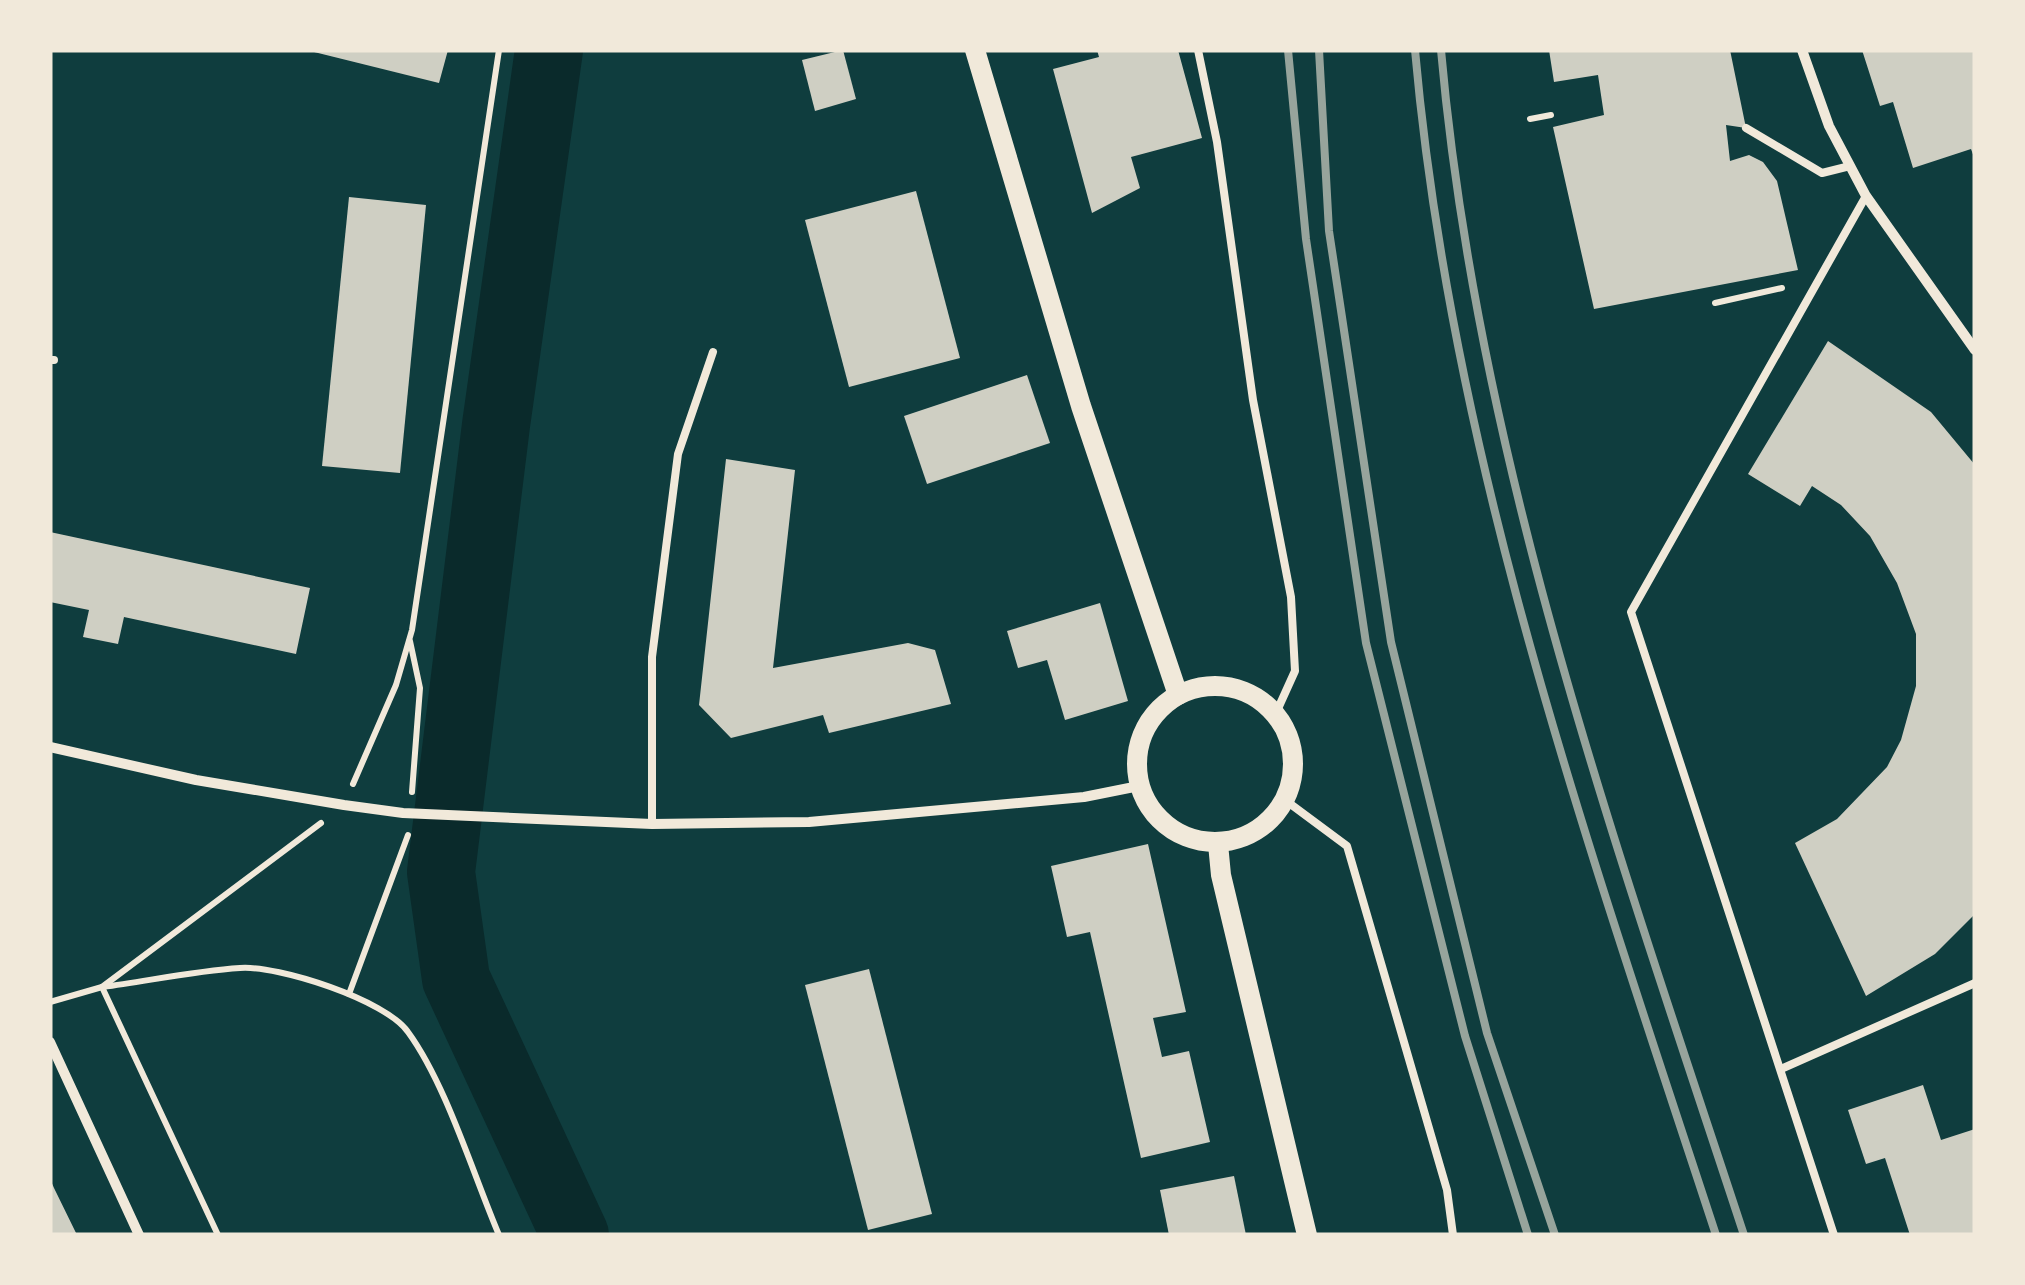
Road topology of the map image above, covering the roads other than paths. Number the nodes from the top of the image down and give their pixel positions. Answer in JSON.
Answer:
{"nodes":[{"id":1,"x":975,"y":50,"type":"edge"},
{"id":2,"x":1198,"y":50,"type":"edge"},
{"id":3,"x":1802,"y":50,"type":"edge"},
{"id":4,"x":1746,"y":128,"type":"dead end"},
{"id":5,"x":1850,"y":166,"type":"junction"},
{"id":6,"x":1866,"y":196,"type":"junction"},
{"id":7,"x":1975,"y":350,"type":"edge"},
{"id":8,"x":713,"y":352,"type":"dead end"},
{"id":9,"x":1178,"y":694,"type":"junction"},
{"id":10,"x":1276,"y":714,"type":"junction"},
{"id":11,"x":50,"y":747,"type":"edge"},
{"id":12,"x":1139,"y":786,"type":"junction"},
{"id":13,"x":1285,"y":800,"type":"junction"},
{"id":14,"x":652,"y":824,"type":"junction"},
{"id":15,"x":1218,"y":844,"type":"junction"},
{"id":16,"x":1975,"y":984,"type":"edge"},
{"id":17,"x":50,"y":1042,"type":"edge"},
{"id":18,"x":1781,"y":1069,"type":"junction"},
{"id":19,"x":140,"y":1235,"type":"edge"},
{"id":20,"x":1307,"y":1235,"type":"edge"},
{"id":21,"x":1453,"y":1235,"type":"edge"},
{"id":22,"x":1834,"y":1235,"type":"edge"}],
"edges":[{"from":1,"to":9,"type":"main road"},
{"from":2,"to":10,"type":"lane"},
{"from":3,"to":5,"type":"street"},
{"from":4,"to":5,"type":"lane"},
{"from":5,"to":6,"type":"street"},
{"from":6,"to":7,"type":"street"},
{"from":6,"to":18,"type":"lane"},
{"from":8,"to":14,"type":"lane"},
{"from":9,"to":10,"type":"main road"},
{"from":9,"to":12,"type":"main road"},
{"from":10,"to":13,"type":"main road"},
{"from":11,"to":14,"type":"street"},
{"from":12,"to":14,"type":"street"},
{"from":12,"to":15,"type":"main road"},
{"from":13,"to":15,"type":"main road"},
{"from":13,"to":21,"type":"lane"},
{"from":15,"to":20,"type":"main road"},
{"from":16,"to":18,"type":"lane"},
{"from":17,"to":19,"type":"street"},
{"from":18,"to":22,"type":"lane"}]}
